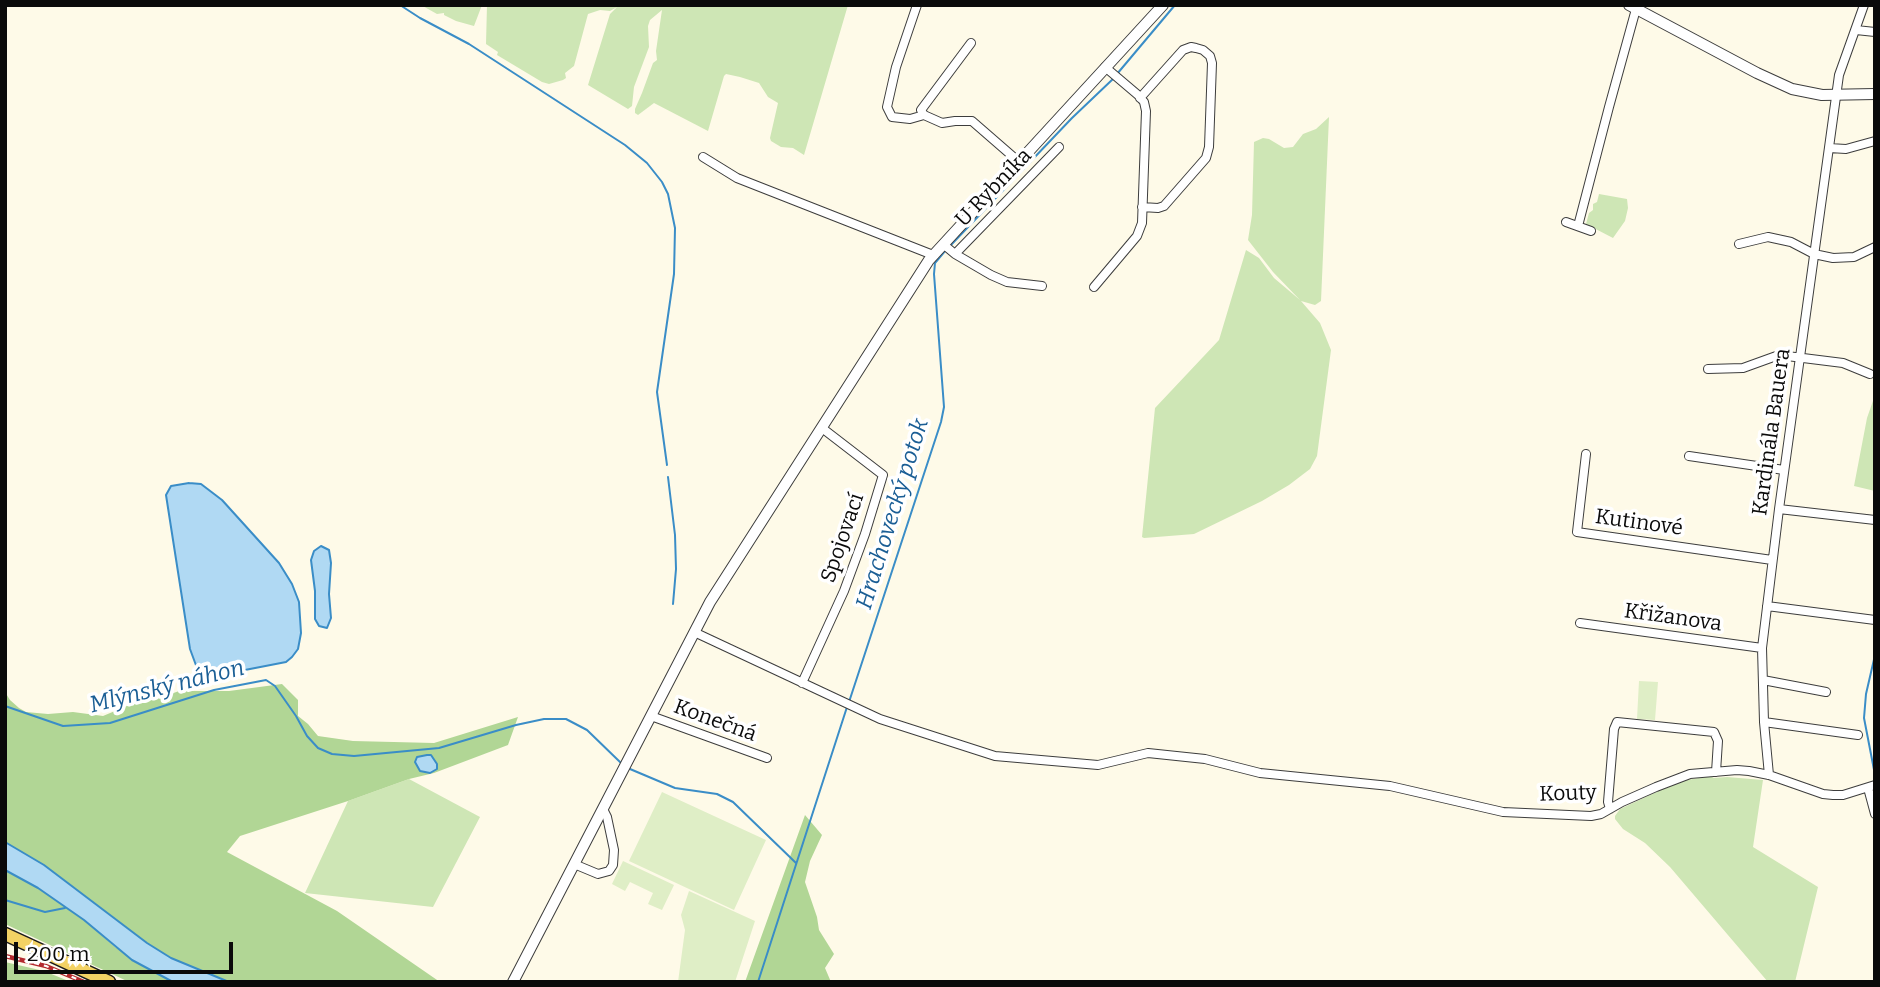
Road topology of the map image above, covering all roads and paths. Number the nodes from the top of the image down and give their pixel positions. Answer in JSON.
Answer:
{"nodes":[{"id":1,"x":917,"y":5,"type":"edge"},
{"id":2,"x":1163,"y":5,"type":"edge"},
{"id":3,"x":1864,"y":5,"type":"edge"},
{"id":4,"x":1632,"y":7,"type":"edge"},
{"id":5,"x":1856,"y":30,"type":"junction"},
{"id":6,"x":1875,"y":32,"type":"edge"},
{"id":7,"x":971,"y":43,"type":"dead end"},
{"id":8,"x":1109,"y":70,"type":"junction"},
{"id":9,"x":1875,"y":94,"type":"edge"},
{"id":10,"x":1836,"y":95,"type":"junction"},
{"id":11,"x":1140,"y":98,"type":"junction"},
{"id":12,"x":924,"y":115,"type":"junction"},
{"id":13,"x":1875,"y":141,"type":"edge"},
{"id":14,"x":1059,"y":147,"type":"dead end"},
{"id":15,"x":1829,"y":148,"type":"junction"},
{"id":16,"x":703,"y":157,"type":"dead end"},
{"id":17,"x":1018,"y":161,"type":"junction"},
{"id":18,"x":1142,"y":206,"type":"junction"},
{"id":19,"x":1566,"y":222,"type":"dead end"},
{"id":20,"x":1578,"y":226,"type":"junction"},
{"id":21,"x":1591,"y":231,"type":"dead end"},
{"id":22,"x":1739,"y":244,"type":"dead end"},
{"id":23,"x":1875,"y":247,"type":"edge"},
{"id":24,"x":949,"y":249,"type":"junction"},
{"id":25,"x":1814,"y":254,"type":"junction"},
{"id":26,"x":933,"y":255,"type":"junction"},
{"id":27,"x":1042,"y":286,"type":"dead end"},
{"id":28,"x":1094,"y":287,"type":"dead end"},
{"id":29,"x":1800,"y":358,"type":"junction"},
{"id":30,"x":1708,"y":369,"type":"dead end"},
{"id":31,"x":1870,"y":374,"type":"dead end"},
{"id":32,"x":822,"y":428,"type":"junction"},
{"id":33,"x":1586,"y":454,"type":"dead end"},
{"id":34,"x":1689,"y":456,"type":"dead end"},
{"id":35,"x":1784,"y":470,"type":"junction"},
{"id":36,"x":1779,"y":509,"type":"junction"},
{"id":37,"x":1875,"y":520,"type":"edge"},
{"id":38,"x":1772,"y":560,"type":"junction"},
{"id":39,"x":1767,"y":606,"type":"junction"},
{"id":40,"x":1875,"y":620,"type":"edge"},
{"id":41,"x":1580,"y":623,"type":"dead end"},
{"id":42,"x":694,"y":632,"type":"junction"},
{"id":43,"x":1762,"y":648,"type":"junction"},
{"id":44,"x":1763,"y":680,"type":"junction"},
{"id":45,"x":802,"y":682,"type":"junction"},
{"id":46,"x":1826,"y":692,"type":"dead end"},
{"id":47,"x":651,"y":716,"type":"junction"},
{"id":48,"x":1764,"y":722,"type":"junction"},
{"id":49,"x":1858,"y":735,"type":"dead end"},
{"id":50,"x":767,"y":758,"type":"dead end"},
{"id":51,"x":1716,"y":772,"type":"junction"},
{"id":52,"x":1769,"y":775,"type":"junction"},
{"id":53,"x":1872,"y":786,"type":"edge"},
{"id":54,"x":603,"y":808,"type":"junction"},
{"id":55,"x":1610,"y":809,"type":"junction"},
{"id":56,"x":1875,"y":814,"type":"edge"},
{"id":57,"x":574,"y":864,"type":"junction"},
{"id":58,"x":5,"y":934,"type":"edge"},
{"id":59,"x":109,"y":982,"type":"edge"},
{"id":60,"x":513,"y":982,"type":"edge"}],
"edges":[{"from":1,"to":12,"type":"street"},
{"from":2,"to":8,"type":"street"},
{"from":3,"to":5,"type":"street","name":"Kardinála Bauera"},
{"from":4,"to":10,"type":"street"},
{"from":4,"to":20,"type":"street"},
{"from":5,"to":6,"type":"street"},
{"from":5,"to":10,"type":"street","name":"Kardinála Bauera"},
{"from":7,"to":12,"type":"street"},
{"from":8,"to":11,"type":"street"},
{"from":8,"to":17,"type":"street"},
{"from":9,"to":10,"type":"street"},
{"from":10,"to":15,"type":"street","name":"Kardinála Bauera"},
{"from":11,"to":18,"type":"street"},
{"from":11,"to":18,"type":"street"},
{"from":12,"to":17,"type":"street"},
{"from":13,"to":15,"type":"street"},
{"from":14,"to":24,"type":"street","name":"U Rybníka"},
{"from":15,"to":25,"type":"street","name":"Kardinála Bauera"},
{"from":16,"to":26,"type":"street"},
{"from":17,"to":24,"type":"street"},
{"from":18,"to":28,"type":"street"},
{"from":19,"to":20,"type":"street"},
{"from":20,"to":21,"type":"street"},
{"from":22,"to":25,"type":"street"},
{"from":23,"to":25,"type":"street"},
{"from":24,"to":26,"type":"street"},
{"from":24,"to":27,"type":"street"},
{"from":25,"to":29,"type":"street","name":"Kardinála Bauera"},
{"from":26,"to":32,"type":"street"},
{"from":29,"to":30,"type":"street"},
{"from":29,"to":31,"type":"street"},
{"from":29,"to":35,"type":"street","name":"Kardinála Bauera"},
{"from":32,"to":42,"type":"street"},
{"from":32,"to":45,"type":"street","name":"Spojovací"},
{"from":33,"to":38,"type":"street","name":"Kutinové"},
{"from":34,"to":35,"type":"street"},
{"from":35,"to":36,"type":"street","name":"Kardinála Bauera"},
{"from":36,"to":37,"type":"street"},
{"from":36,"to":38,"type":"street","name":"Kardinála Bauera"},
{"from":38,"to":39,"type":"street","name":"Kardinála Bauera"},
{"from":39,"to":40,"type":"street"},
{"from":39,"to":43,"type":"street","name":"Kardinála Bauera"},
{"from":41,"to":43,"type":"street","name":"Křižanova"},
{"from":42,"to":45,"type":"street","name":"Kouty"},
{"from":42,"to":47,"type":"street"},
{"from":43,"to":44,"type":"street","name":"Kardinála Bauera"},
{"from":44,"to":46,"type":"street"},
{"from":44,"to":48,"type":"street","name":"Kardinála Bauera"},
{"from":45,"to":55,"type":"street","name":"Kouty"},
{"from":47,"to":50,"type":"street","name":"Konečná"},
{"from":47,"to":54,"type":"street"},
{"from":48,"to":49,"type":"street"},
{"from":48,"to":52,"type":"street","name":"Kardinála Bauera"},
{"from":51,"to":52,"type":"street","name":"Kouty"},
{"from":51,"to":55,"type":"street","name":"Kouty"},
{"from":51,"to":55,"type":"street"},
{"from":52,"to":53,"type":"street","name":"Kouty"},
{"from":53,"to":56,"type":"street","name":"Kouty"},
{"from":54,"to":57,"type":"street"},
{"from":54,"to":57,"type":"street"},
{"from":57,"to":60,"type":"street"},
{"from":58,"to":59,"type":"main road"}]}
